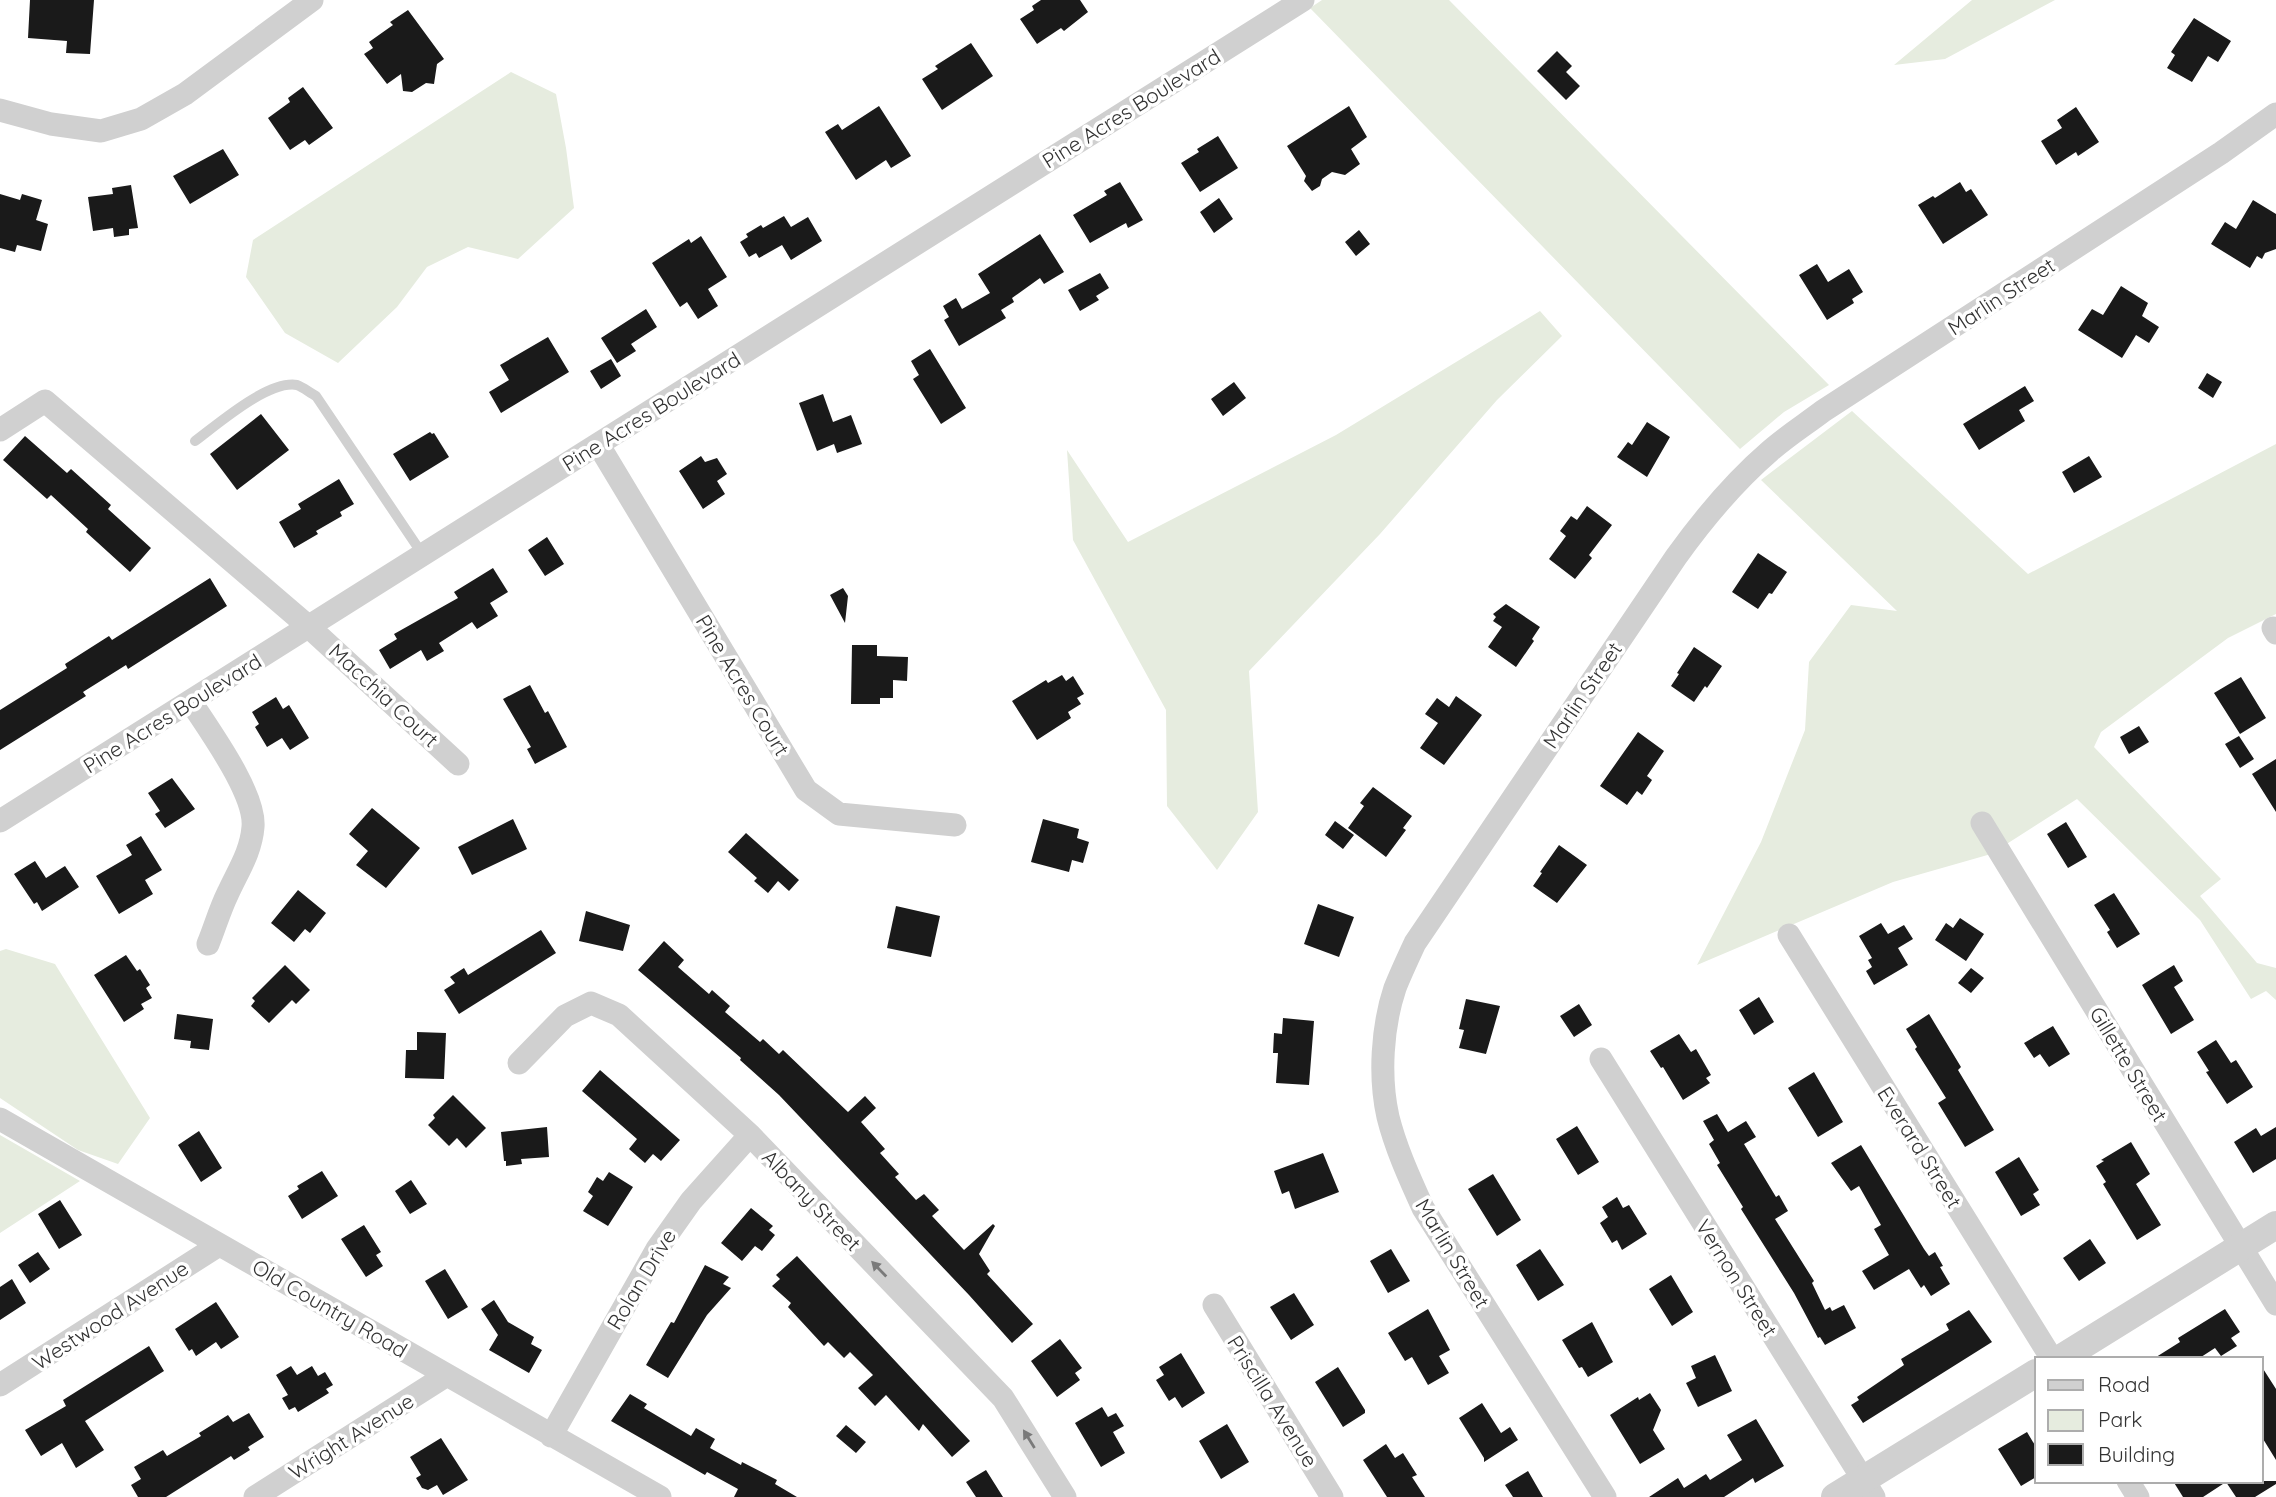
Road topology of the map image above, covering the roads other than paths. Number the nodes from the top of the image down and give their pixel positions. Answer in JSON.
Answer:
{"nodes":[{"id":1,"x":312,"y":0,"type":"edge"},
{"id":2,"x":1303,"y":0,"type":"edge"},
{"id":3,"x":0,"y":110,"type":"edge"},
{"id":4,"x":2276,"y":114,"type":"edge"},
{"id":5,"x":0,"y":430,"type":"edge"},
{"id":6,"x":195,"y":441,"type":"dead end"},
{"id":7,"x":598,"y":444,"type":"junction"},
{"id":8,"x":423,"y":555,"type":"junction"},
{"id":9,"x":309,"y":627,"type":"junction"},
{"id":10,"x":191,"y":702,"type":"junction"},
{"id":11,"x":458,"y":764,"type":"dead end"},
{"id":12,"x":0,"y":821,"type":"edge"},
{"id":13,"x":1982,"y":823,"type":"dead end"},
{"id":14,"x":956,"y":825,"type":"dead end"},
{"id":15,"x":1788,"y":935,"type":"dead end"},
{"id":16,"x":208,"y":944,"type":"dead end"},
{"id":17,"x":1601,"y":1059,"type":"dead end"},
{"id":18,"x":519,"y":1063,"type":"dead end"},
{"id":19,"x":0,"y":1119,"type":"edge"},
{"id":20,"x":750,"y":1135,"type":"junction"},
{"id":21,"x":2276,"y":1225,"type":"edge"},
{"id":22,"x":219,"y":1245,"type":"junction"},
{"id":23,"x":2241,"y":1247,"type":"junction"},
{"id":24,"x":2276,"y":1304,"type":"edge"},
{"id":25,"x":1214,"y":1305,"type":"dead end"},
{"id":26,"x":2051,"y":1357,"type":"edge"},
{"id":27,"x":2063,"y":1357,"type":"edge"},
{"id":28,"x":2035,"y":1374,"type":"edge"},
{"id":29,"x":447,"y":1375,"type":"junction"},
{"id":30,"x":0,"y":1385,"type":"edge"},
{"id":31,"x":551,"y":1436,"type":"junction"},
{"id":32,"x":1868,"y":1488,"type":"edge"},
{"id":33,"x":255,"y":1497,"type":"edge"},
{"id":34,"x":660,"y":1497,"type":"edge"},
{"id":35,"x":1065,"y":1497,"type":"edge"},
{"id":36,"x":1332,"y":1497,"type":"edge"},
{"id":37,"x":1605,"y":1497,"type":"edge"},
{"id":38,"x":1835,"y":1497,"type":"edge"}],
"edges":[{"from":1,"to":3,"type":"street"},
{"from":2,"to":7,"type":"street","name":"Pine Acres Boulevard"},
{"from":4,"to":37,"type":"street","name":"Marlin Street"},
{"from":5,"to":9,"type":"street","name":"Macchia Court"},
{"from":6,"to":8,"type":"lane"},
{"from":7,"to":8,"type":"street","name":"Pine Acres Boulevard"},
{"from":7,"to":14,"type":"street","name":"Pine Acres Court"},
{"from":8,"to":9,"type":"street","name":"Pine Acres Boulevard"},
{"from":9,"to":10,"type":"street","name":"Pine Acres Boulevard"},
{"from":9,"to":11,"type":"street","name":"Macchia Court"},
{"from":10,"to":12,"type":"street","name":"Pine Acres Boulevard"},
{"from":10,"to":16,"type":"street"},
{"from":13,"to":23,"type":"street","name":"Gillette Street"},
{"from":15,"to":26,"type":"street","name":"Everard Street"},
{"from":17,"to":32,"type":"street","name":"Vernon Street"},
{"from":18,"to":20,"type":"street","name":"Albany Street"},
{"from":19,"to":22,"type":"street","name":"Old Country Road"},
{"from":20,"to":31,"type":"street","name":"Rolan Drive"},
{"from":35,"to":20,"type":"street","name":"Albany Street","one_way":true},
{"from":21,"to":23,"type":"street"},
{"from":22,"to":29,"type":"street","name":"Old Country Road"},
{"from":22,"to":30,"type":"street","name":"Westwood Avenue"},
{"from":23,"to":24,"type":"street","name":"Gillette Street"},
{"from":23,"to":27,"type":"street"},
{"from":25,"to":36,"type":"street","name":"Priscilla Avenue"},
{"from":28,"to":32,"type":"street"},
{"from":29,"to":31,"type":"street","name":"Old Country Road"},
{"from":29,"to":33,"type":"street","name":"Wright Avenue"},
{"from":31,"to":34,"type":"street","name":"Old Country Road"},
{"from":32,"to":38,"type":"street"}]}
